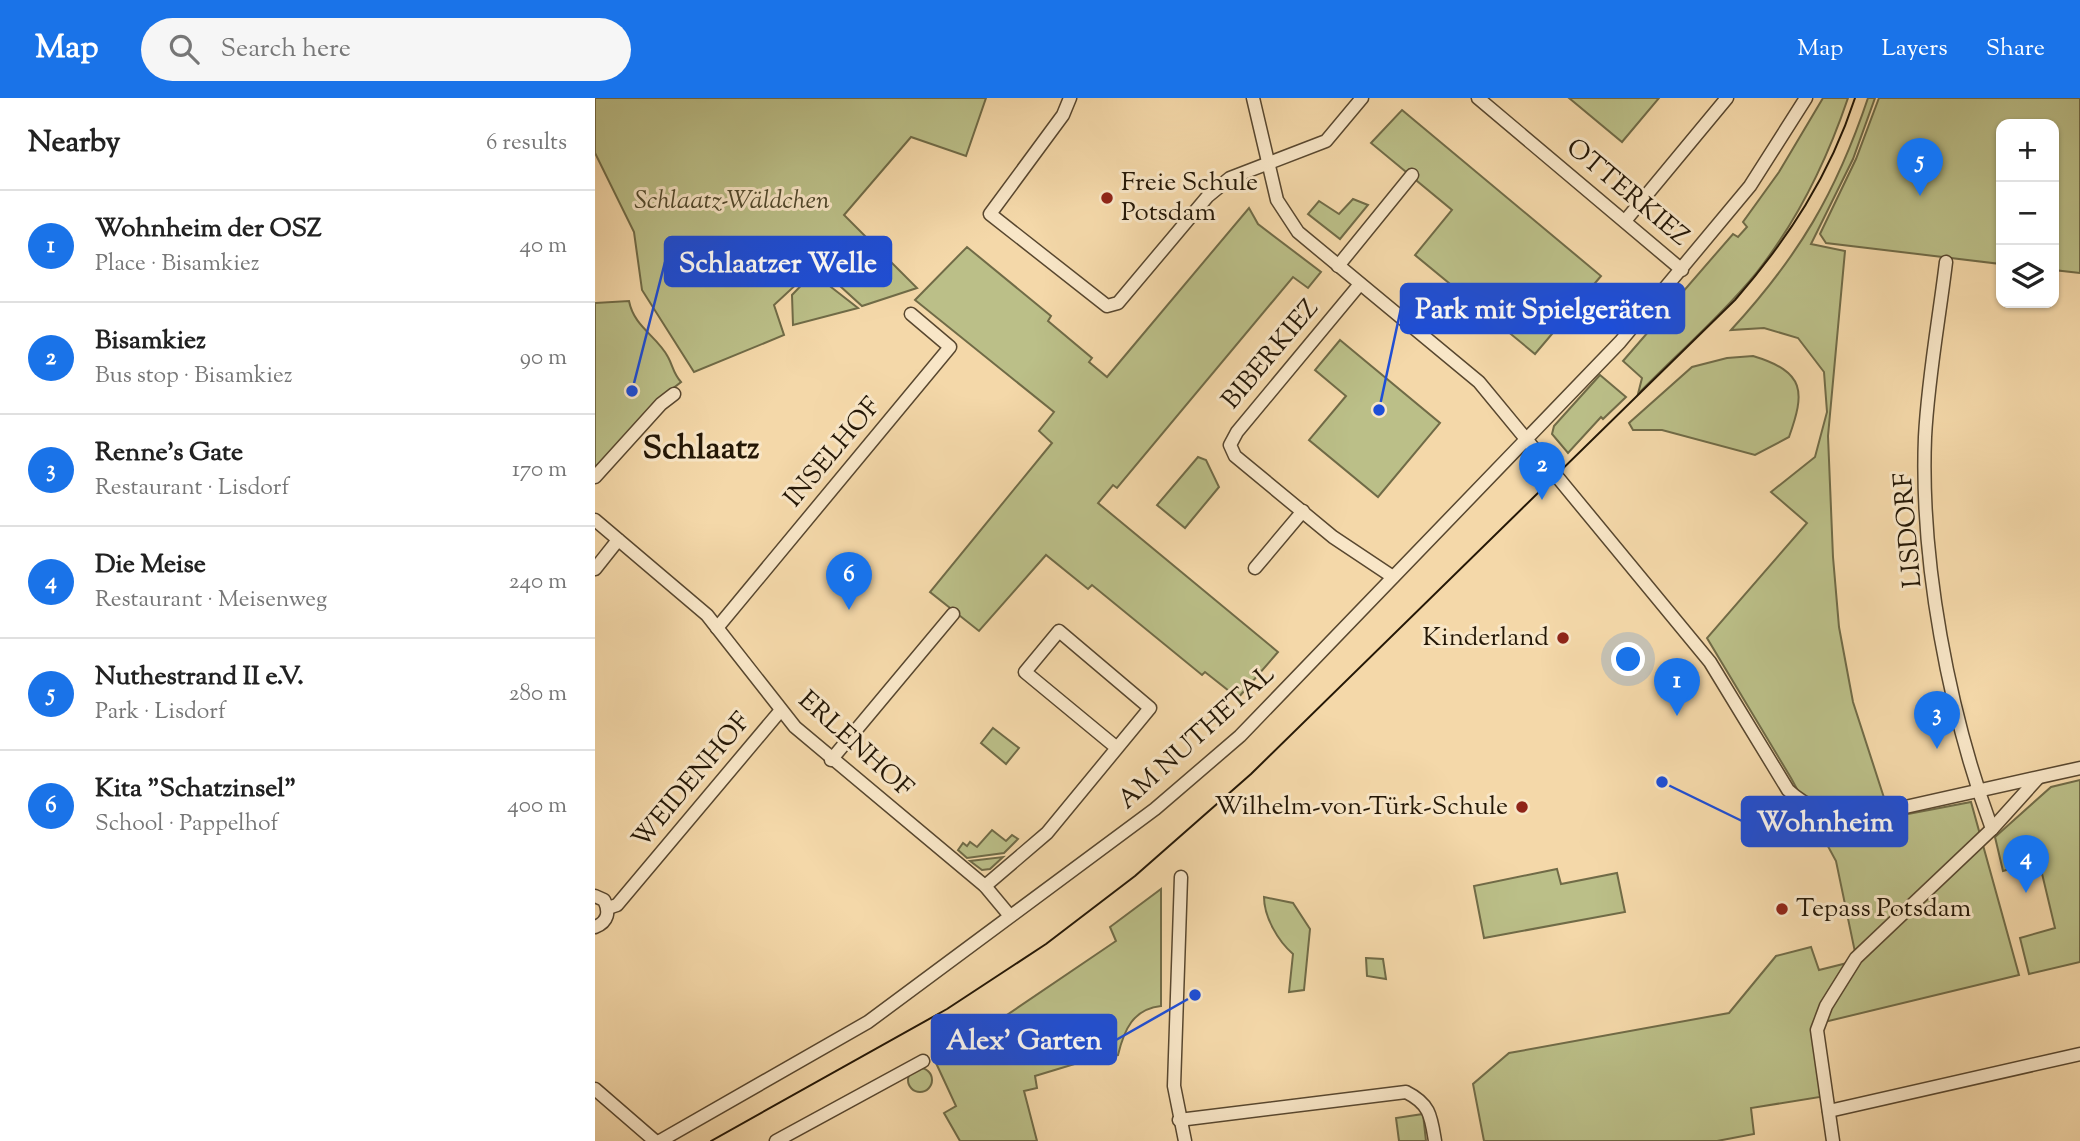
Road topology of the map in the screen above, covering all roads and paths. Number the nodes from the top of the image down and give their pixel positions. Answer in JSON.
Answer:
{"nodes":[{"id":1,"x":1070,"y":98,"type":"edge"},
{"id":2,"x":1253,"y":98,"type":"edge"},
{"id":3,"x":1362,"y":98,"type":"edge"},
{"id":4,"x":1478,"y":98,"type":"edge"},
{"id":5,"x":1727,"y":98,"type":"edge"},
{"id":6,"x":1801,"y":100,"type":"edge"},
{"id":7,"x":1268,"y":164,"type":"junction"},
{"id":8,"x":1412,"y":175,"type":"dead end"},
{"id":9,"x":1625,"y":221,"type":"junction"},
{"id":10,"x":1946,"y":262,"type":"dead end"},
{"id":11,"x":1338,"y":266,"type":"junction"},
{"id":12,"x":1682,"y":270,"type":"junction"},
{"id":13,"x":1360,"y":284,"type":"junction"},
{"id":14,"x":911,"y":314,"type":"dead end"},
{"id":15,"x":674,"y":394,"type":"dead end"},
{"id":16,"x":1527,"y":440,"type":"junction"},
{"id":17,"x":595,"y":477,"type":"edge"},
{"id":18,"x":1303,"y":511,"type":"junction"},
{"id":19,"x":595,"y":520,"type":"edge"},
{"id":20,"x":618,"y":540,"type":"junction"},
{"id":21,"x":1255,"y":568,"type":"dead end"},
{"id":22,"x":595,"y":569,"type":"edge"},
{"id":23,"x":1393,"y":577,"type":"junction"},
{"id":24,"x":953,"y":614,"type":"dead end"},
{"id":25,"x":717,"y":628,"type":"junction"},
{"id":26,"x":781,"y":710,"type":"junction"},
{"id":27,"x":1117,"y":748,"type":"junction"},
{"id":28,"x":831,"y":760,"type":"junction"},
{"id":29,"x":2080,"y":768,"type":"edge"},
{"id":30,"x":2038,"y":778,"type":"junction"},
{"id":31,"x":1978,"y":792,"type":"junction"},
{"id":32,"x":1992,"y":829,"type":"junction"},
{"id":33,"x":1181,"y":877,"type":"dead end"},
{"id":34,"x":985,"y":886,"type":"junction"},
{"id":35,"x":595,"y":895,"type":"edge"},
{"id":36,"x":608,"y":908,"type":"junction"},
{"id":37,"x":1010,"y":916,"type":"junction"},
{"id":38,"x":595,"y":927,"type":"edge"},
{"id":39,"x":2080,"y":1054,"type":"edge"},
{"id":40,"x":923,"y":1060,"type":"dead end"},
{"id":41,"x":595,"y":1089,"type":"edge"},
{"id":42,"x":1829,"y":1111,"type":"junction"},
{"id":43,"x":1179,"y":1120,"type":"junction"},
{"id":44,"x":657,"y":1141,"type":"edge"},
{"id":45,"x":776,"y":1141,"type":"edge"},
{"id":46,"x":1185,"y":1141,"type":"edge"},
{"id":47,"x":1435,"y":1141,"type":"edge"},
{"id":48,"x":1833,"y":1141,"type":"edge"}],
"edges":[{"from":1,"to":7,"type":"street"},
{"from":2,"to":7,"type":"street"},
{"from":3,"to":7,"type":"street"},
{"from":4,"to":9,"type":"street","name":"OTTERKIEZ"},
{"from":5,"to":9,"type":"street"},
{"from":6,"to":12,"type":"street","name":"AM NUTHETAL"},
{"from":7,"to":11,"type":"street"},
{"from":8,"to":11,"type":"street"},
{"from":9,"to":12,"type":"street","name":"OTTERKIEZ"},
{"from":10,"to":31,"type":"street","name":"LISDORF"},
{"from":11,"to":13,"type":"street"},
{"from":12,"to":16,"type":"street","name":"AM NUTHETAL"},
{"from":13,"to":16,"type":"street"},
{"from":13,"to":18,"type":"street","name":"BIBERKIEZ"},
{"from":14,"to":25,"type":"street","name":"INSELHOF"},
{"from":15,"to":17,"type":"street"},
{"from":16,"to":23,"type":"street","name":"AM NUTHETAL"},
{"from":16,"to":31,"type":"street"},
{"from":18,"to":21,"type":"street"},
{"from":18,"to":23,"type":"street","name":"BIBERKIEZ"},
{"from":19,"to":20,"type":"street","name":"ERLENHOF"},
{"from":20,"to":22,"type":"street"},
{"from":20,"to":25,"type":"street","name":"ERLENHOF"},
{"from":23,"to":37,"type":"street","name":"AM NUTHETAL"},
{"from":24,"to":28,"type":"street"},
{"from":25,"to":26,"type":"street","name":"ERLENHOF"},
{"from":26,"to":28,"type":"street","name":"ERLENHOF"},
{"from":26,"to":36,"type":"street","name":"WEIDENHOF"},
{"from":27,"to":27,"type":"street"},
{"from":27,"to":34,"type":"street"},
{"from":28,"to":34,"type":"street","name":"ERLENHOF"},
{"from":29,"to":30,"type":"street"},
{"from":30,"to":31,"type":"street"},
{"from":30,"to":32,"type":"street"},
{"from":31,"to":32,"type":"street","name":"LISDORF"},
{"from":32,"to":42,"type":"street"},
{"from":33,"to":43,"type":"street"},
{"from":34,"to":37,"type":"street","name":"ERLENHOF"},
{"from":35,"to":36,"type":"street"},
{"from":36,"to":38,"type":"street","name":"WEIDENHOF"},
{"from":37,"to":44,"type":"street","name":"AM NUTHETAL"},
{"from":39,"to":42,"type":"street"},
{"from":40,"to":45,"type":"street"},
{"from":41,"to":44,"type":"street"},
{"from":42,"to":48,"type":"street"},
{"from":43,"to":46,"type":"street"},
{"from":43,"to":47,"type":"street"}]}
